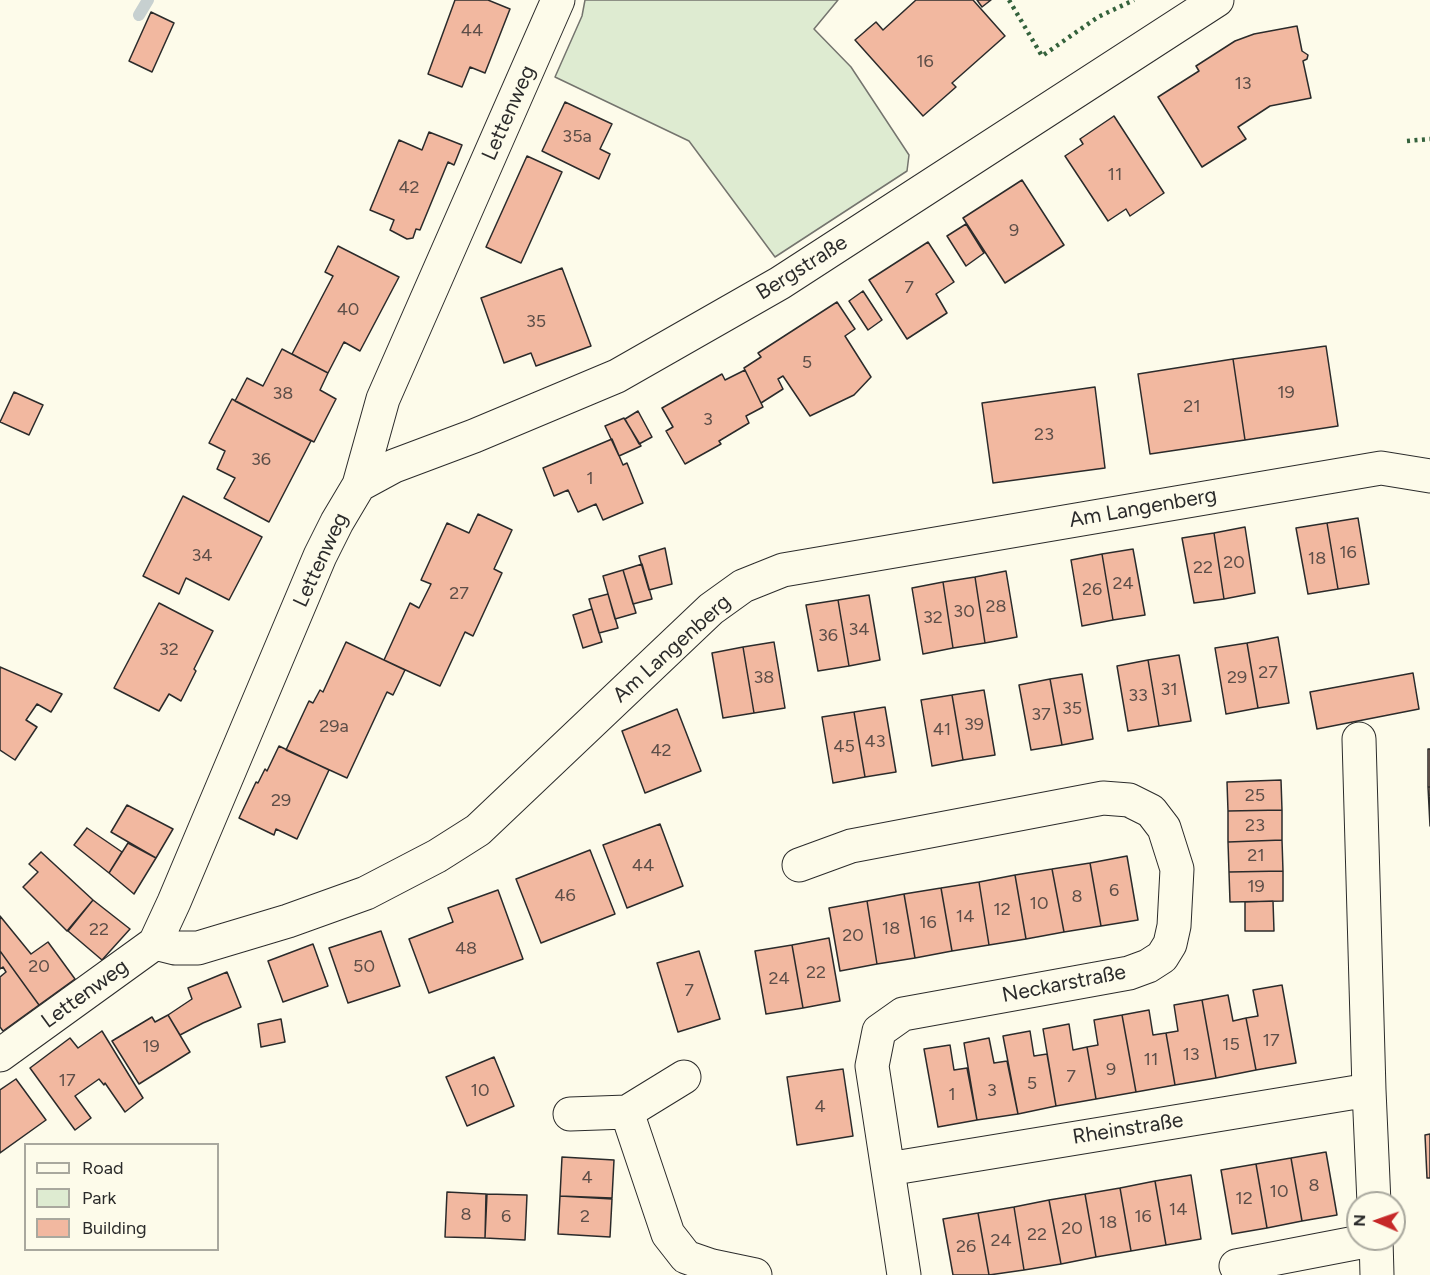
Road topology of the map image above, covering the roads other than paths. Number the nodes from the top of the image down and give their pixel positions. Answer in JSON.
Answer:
{"nodes":[{"id":1,"x":558,"y":0,"type":"edge"},
{"id":2,"x":1217,"y":0,"type":"edge"},
{"id":3,"x":1430,"y":476,"type":"edge"},
{"id":4,"x":359,"y":485,"type":"junction"},
{"id":5,"x":1359,"y":739,"type":"dead end"},
{"id":6,"x":799,"y":865,"type":"dead end"},
{"id":7,"x":155,"y":943,"type":"junction"},
{"id":8,"x":0,"y":1055,"type":"edge"},
{"id":9,"x":684,"y":1077,"type":"dead end"},
{"id":10,"x":1369,"y":1090,"type":"junction"},
{"id":11,"x":627,"y":1112,"type":"junction"},
{"id":12,"x":570,"y":1114,"type":"dead end"},
{"id":13,"x":888,"y":1169,"type":"junction"},
{"id":14,"x":1373,"y":1191,"type":"edge"},
{"id":15,"x":1346,"y":1245,"type":"edge"},
{"id":16,"x":1376,"y":1251,"type":"edge"},
{"id":17,"x":1236,"y":1266,"type":"dead end"},
{"id":18,"x":755,"y":1275,"type":"edge"},
{"id":19,"x":904,"y":1275,"type":"edge"},
{"id":20,"x":1377,"y":1275,"type":"edge"}],
"edges":[{"from":1,"to":4,"type":"street","name":"Lettenweg"},
{"from":2,"to":4,"type":"street","name":"Bergstraße"},
{"from":3,"to":7,"type":"street","name":"Am Langenberg"},
{"from":4,"to":7,"type":"street","name":"Lettenweg"},
{"from":5,"to":10,"type":"street"},
{"from":6,"to":13,"type":"street","name":"Neckarstraße"},
{"from":7,"to":8,"type":"street","name":"Lettenweg"},
{"from":9,"to":11,"type":"street"},
{"from":10,"to":13,"type":"street","name":"Rheinstraße"},
{"from":10,"to":14,"type":"street"},
{"from":11,"to":12,"type":"street"},
{"from":11,"to":18,"type":"street"},
{"from":13,"to":19,"type":"street","name":"Neckarstraße"},
{"from":15,"to":17,"type":"street"},
{"from":16,"to":20,"type":"street"}]}
